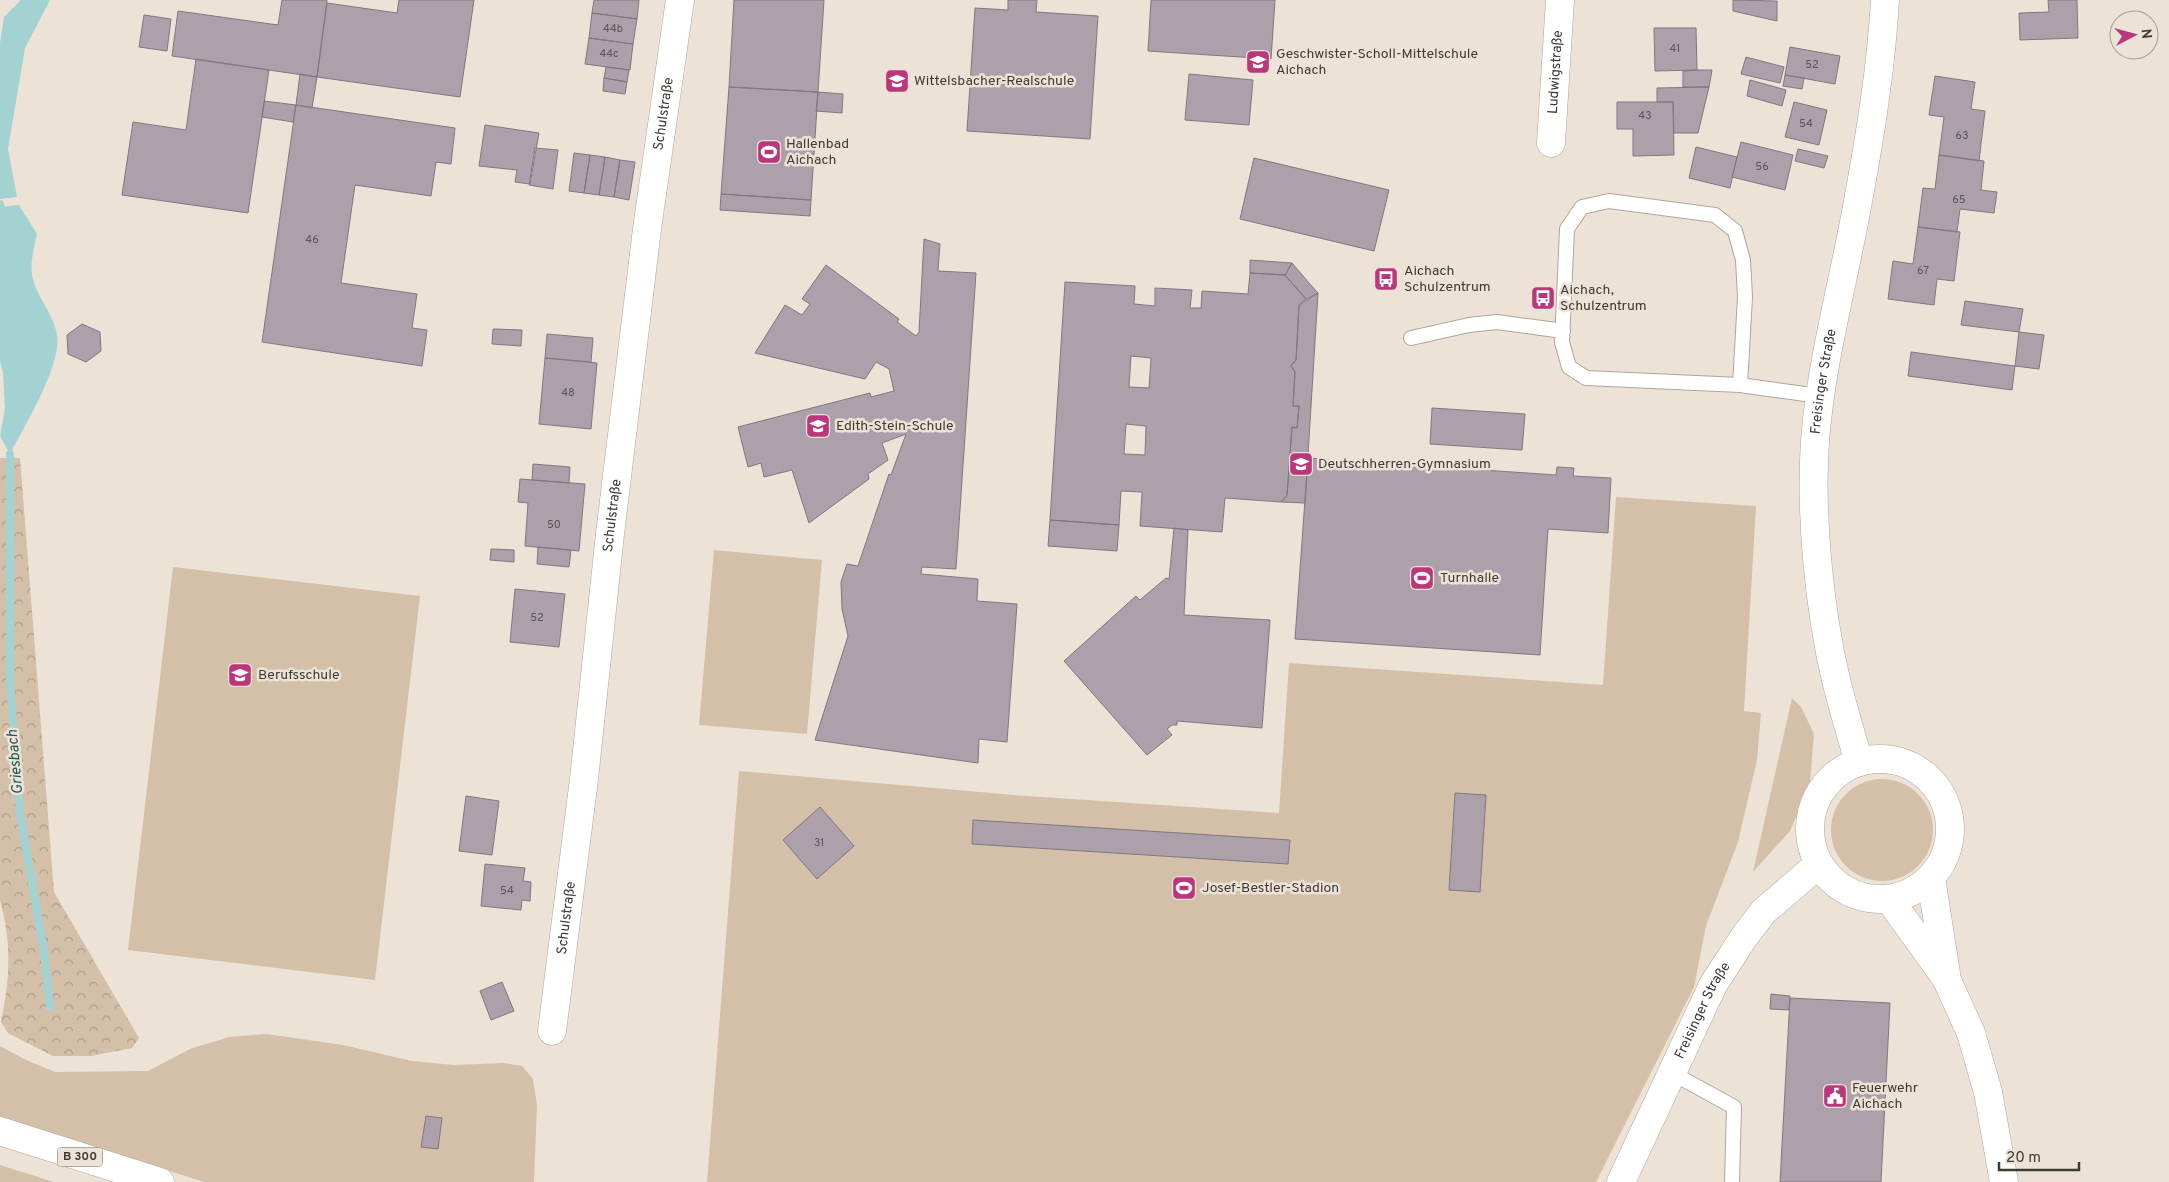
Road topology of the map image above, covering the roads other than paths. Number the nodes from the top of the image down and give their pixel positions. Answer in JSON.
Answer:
{"nodes":[{"id":1,"x":680,"y":0,"type":"edge"},
{"id":2,"x":1560,"y":0,"type":"edge"},
{"id":3,"x":1885,"y":0,"type":"edge"},
{"id":4,"x":1551,"y":143,"type":"dead end"},
{"id":5,"x":1563,"y":331,"type":"junction"},
{"id":6,"x":1411,"y":338,"type":"dead end"},
{"id":7,"x":1740,"y":385,"type":"junction"},
{"id":8,"x":1820,"y":396,"type":"junction"},
{"id":9,"x":1859,"y":762,"type":"junction"},
{"id":10,"x":1819,"y":864,"type":"junction"},
{"id":11,"x":1931,"y":878,"type":"junction"},
{"id":12,"x":1889,"y":899,"type":"junction"},
{"id":13,"x":1946,"y":978,"type":"junction"},
{"id":14,"x":552,"y":1031,"type":"dead end"},
{"id":15,"x":1672,"y":1073,"type":"junction"},
{"id":16,"x":0,"y":1131,"type":"edge"},
{"id":17,"x":160,"y":1182,"type":"edge"},
{"id":18,"x":1621,"y":1182,"type":"edge"},
{"id":19,"x":1732,"y":1182,"type":"edge"},
{"id":20,"x":2004,"y":1182,"type":"edge"}],
"edges":[{"from":1,"to":14,"type":"main road","name":"Schulstraße"},
{"from":2,"to":4,"type":"main road","name":"Ludwigstraße"},
{"from":3,"to":8,"type":"main road","name":"Freisinger Straße"},
{"from":5,"to":6,"type":"lane"},
{"from":5,"to":7,"type":"lane"},
{"from":5,"to":7,"type":"lane"},
{"from":7,"to":8,"type":"lane"},
{"from":8,"to":9,"type":"main road","name":"Freisinger Straße"},
{"from":9,"to":10,"type":"main road"},
{"from":9,"to":11,"type":"main road"},
{"from":10,"to":12,"type":"main road"},
{"from":10,"to":15,"type":"main road","name":"Freisinger Straße"},
{"from":11,"to":12,"type":"main road"},
{"from":11,"to":13,"type":"main road"},
{"from":12,"to":13,"type":"main road"},
{"from":13,"to":20,"type":"main road"},
{"from":15,"to":18,"type":"main road","name":"Freisinger Straße"},
{"from":15,"to":19,"type":"lane"},
{"from":16,"to":17,"type":"main road","number":"B 300"}]}
